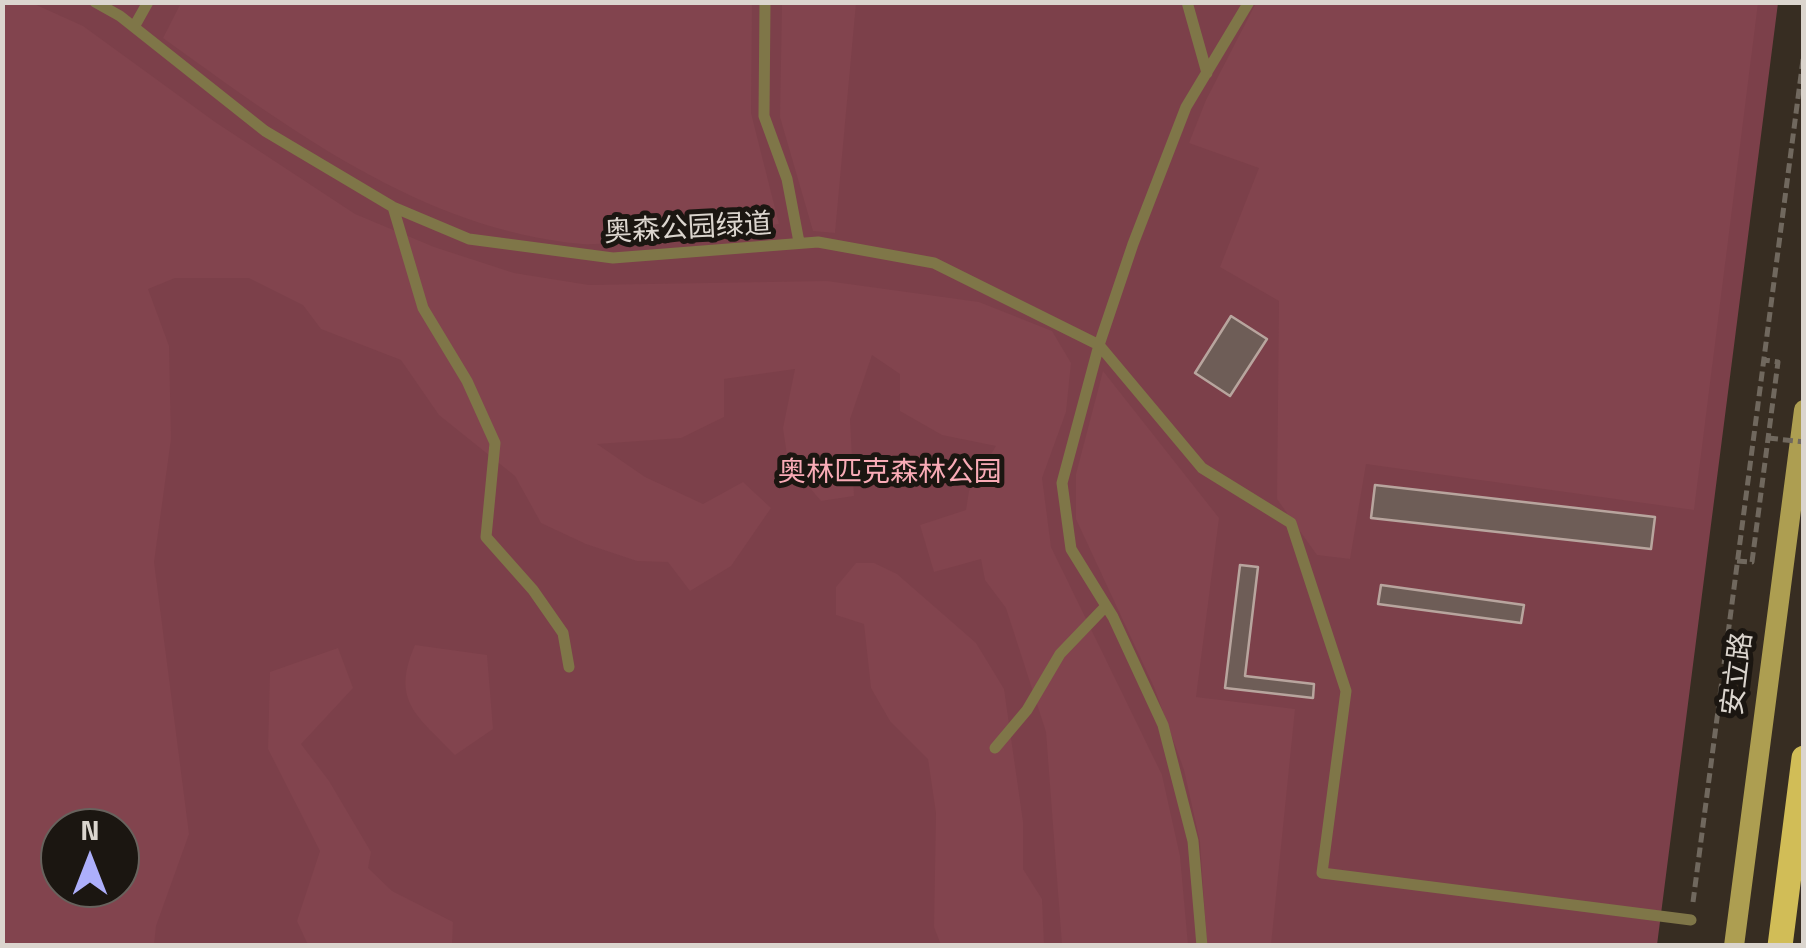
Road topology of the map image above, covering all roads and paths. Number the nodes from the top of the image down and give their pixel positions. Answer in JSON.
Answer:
{"nodes":[{"id":1,"x":95,"y":2,"type":"edge"},
{"id":2,"x":148,"y":2,"type":"edge"},
{"id":3,"x":765,"y":2,"type":"edge"},
{"id":4,"x":1187,"y":2,"type":"edge"},
{"id":5,"x":1249,"y":2,"type":"edge"},
{"id":6,"x":134,"y":27,"type":"junction"},
{"id":7,"x":1804,"y":52,"type":"edge"},
{"id":8,"x":1207,"y":73,"type":"junction"},
{"id":9,"x":393,"y":207,"type":"junction"},
{"id":10,"x":799,"y":242,"type":"junction"},
{"id":11,"x":1099,"y":345,"type":"junction"},
{"id":12,"x":1764,"y":360,"type":"junction"},
{"id":13,"x":1804,"y":410,"type":"edge"},
{"id":14,"x":1768,"y":438,"type":"junction"},
{"id":15,"x":1804,"y":442,"type":"edge"},
{"id":16,"x":1737,"y":561,"type":"junction"},
{"id":17,"x":1106,"y":606,"type":"junction"},
{"id":18,"x":569,"y":667,"type":"dead end"},
{"id":19,"x":995,"y":748,"type":"dead end"},
{"id":20,"x":1804,"y":758,"type":"edge"},
{"id":21,"x":1691,"y":920,"type":"joint"},
{"id":22,"x":1202,"y":946,"type":"edge"},
{"id":23,"x":1734,"y":946,"type":"edge"},
{"id":24,"x":1780,"y":946,"type":"edge"}],
"edges":[{"from":1,"to":6,"type":"lane"},
{"from":2,"to":6,"type":"lane"},
{"from":3,"to":10,"type":"lane"},
{"from":4,"to":8,"type":"lane"},
{"from":5,"to":8,"type":"lane"},
{"from":6,"to":9,"type":"lane"},
{"from":7,"to":12,"type":"path"},
{"from":8,"to":11,"type":"lane"},
{"from":9,"to":10,"type":"lane"},
{"from":9,"to":18,"type":"lane"},
{"from":10,"to":11,"type":"lane"},
{"from":11,"to":17,"type":"lane"},
{"from":11,"to":21,"type":"lane"},
{"from":12,"to":14,"type":"path"},
{"from":12,"to":16,"type":"path"},
{"from":13,"to":23,"type":"street","name":"安立路"},
{"from":14,"to":15,"type":"path","bridge":true},
{"from":14,"to":16,"type":"path"},
{"from":16,"to":21,"type":"path"},
{"from":17,"to":19,"type":"lane"},
{"from":17,"to":22,"type":"lane"},
{"from":20,"to":24,"type":"main road"}]}
